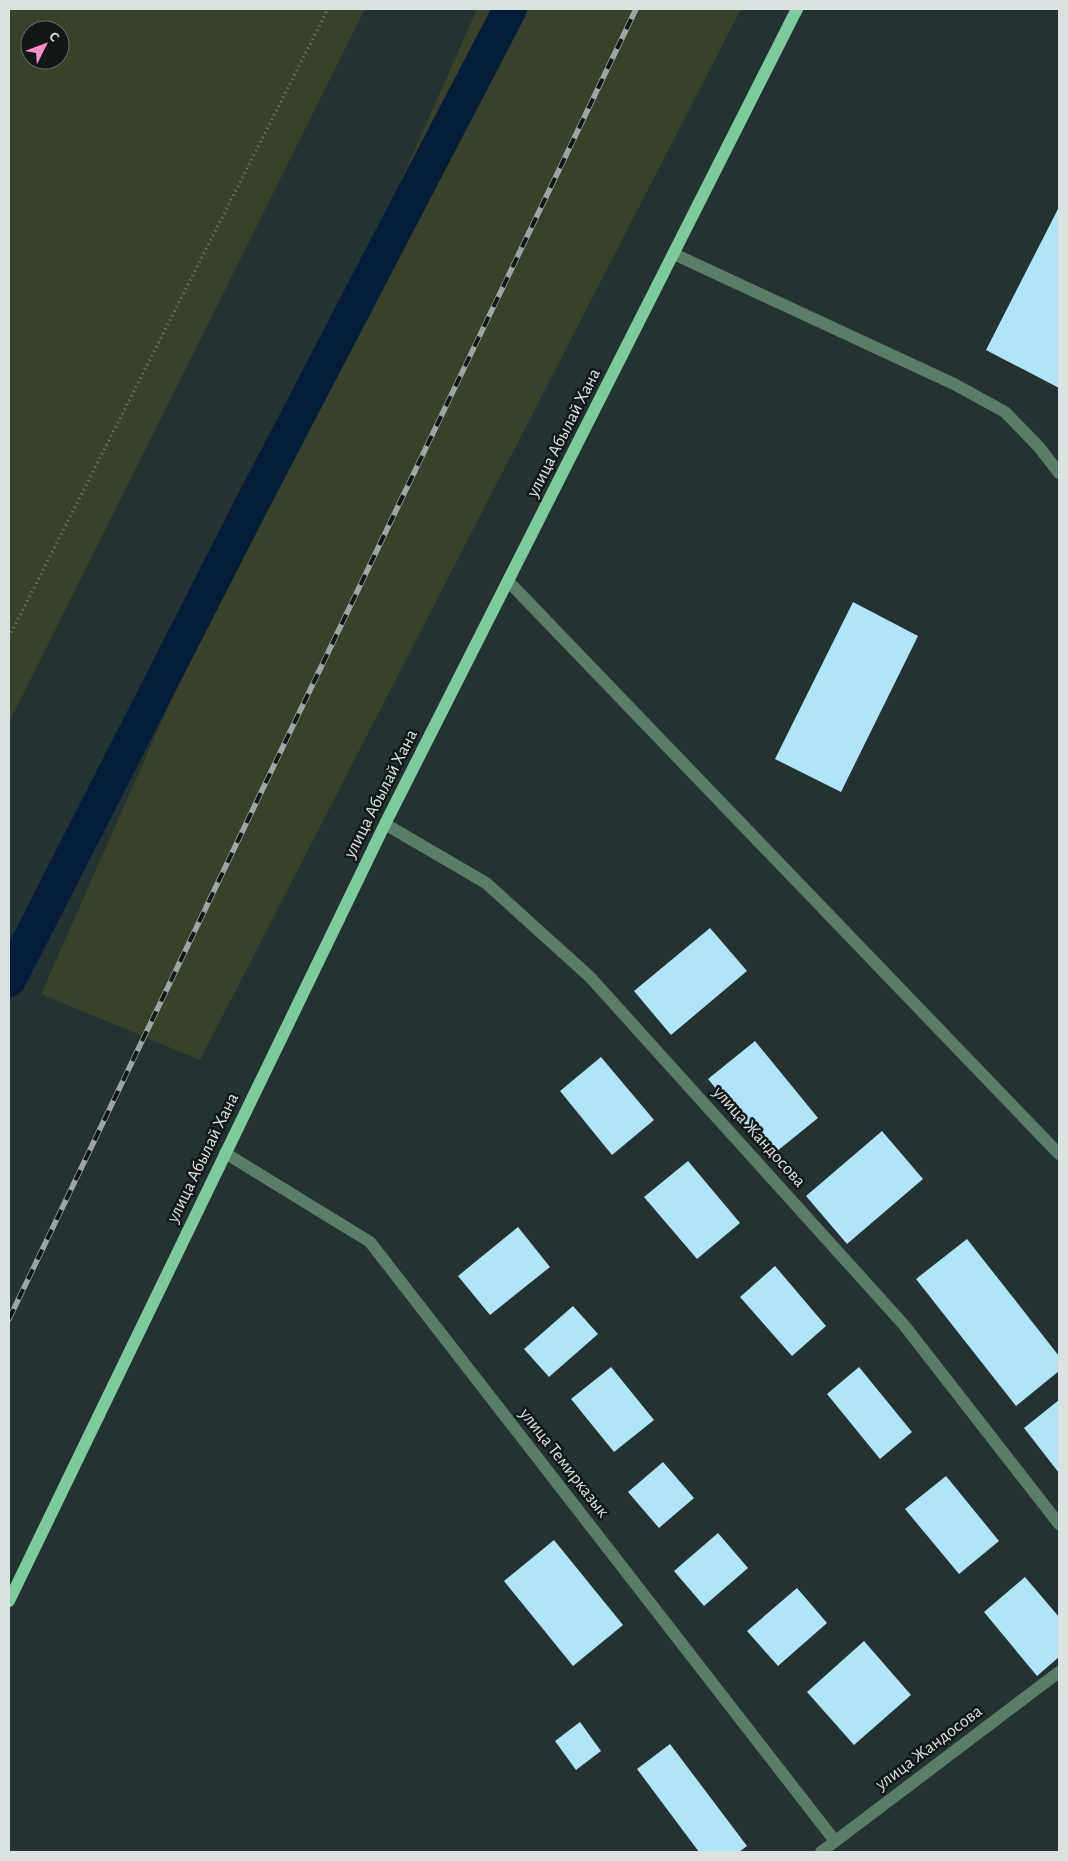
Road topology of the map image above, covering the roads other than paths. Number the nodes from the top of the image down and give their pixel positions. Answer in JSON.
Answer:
{"nodes":[{"id":1,"x":797,"y":9,"type":"edge"},
{"id":2,"x":674,"y":254,"type":"junction"},
{"id":3,"x":1059,"y":473,"type":"edge"},
{"id":4,"x":508,"y":581,"type":"junction"},
{"id":5,"x":385,"y":824,"type":"junction"},
{"id":6,"x":225,"y":1153,"type":"junction"},
{"id":7,"x":1059,"y":1154,"type":"edge"},
{"id":8,"x":1059,"y":1524,"type":"edge"},
{"id":9,"x":9,"y":1601,"type":"edge"},
{"id":10,"x":1059,"y":1672,"type":"edge"},
{"id":11,"x":835,"y":1841,"type":"junction"},
{"id":12,"x":821,"y":1852,"type":"edge"}],
"edges":[{"from":1,"to":2,"type":"main road","name":"улица Абылай Хана"},
{"from":2,"to":3,"type":"street"},
{"from":2,"to":4,"type":"main road","name":"улица Абылай Хана"},
{"from":4,"to":5,"type":"main road","name":"улица Абылай Хана"},
{"from":4,"to":7,"type":"street"},
{"from":5,"to":6,"type":"main road","name":"улица Абылай Хана"},
{"from":5,"to":8,"type":"street","name":"улица Жандосова"},
{"from":6,"to":9,"type":"main road","name":"улица Абылай Хана"},
{"from":6,"to":11,"type":"street","name":"улица Темирказык"},
{"from":10,"to":11,"type":"street","name":"улица Жандосова"},
{"from":11,"to":12,"type":"street","name":"улица Жандосова"}]}
